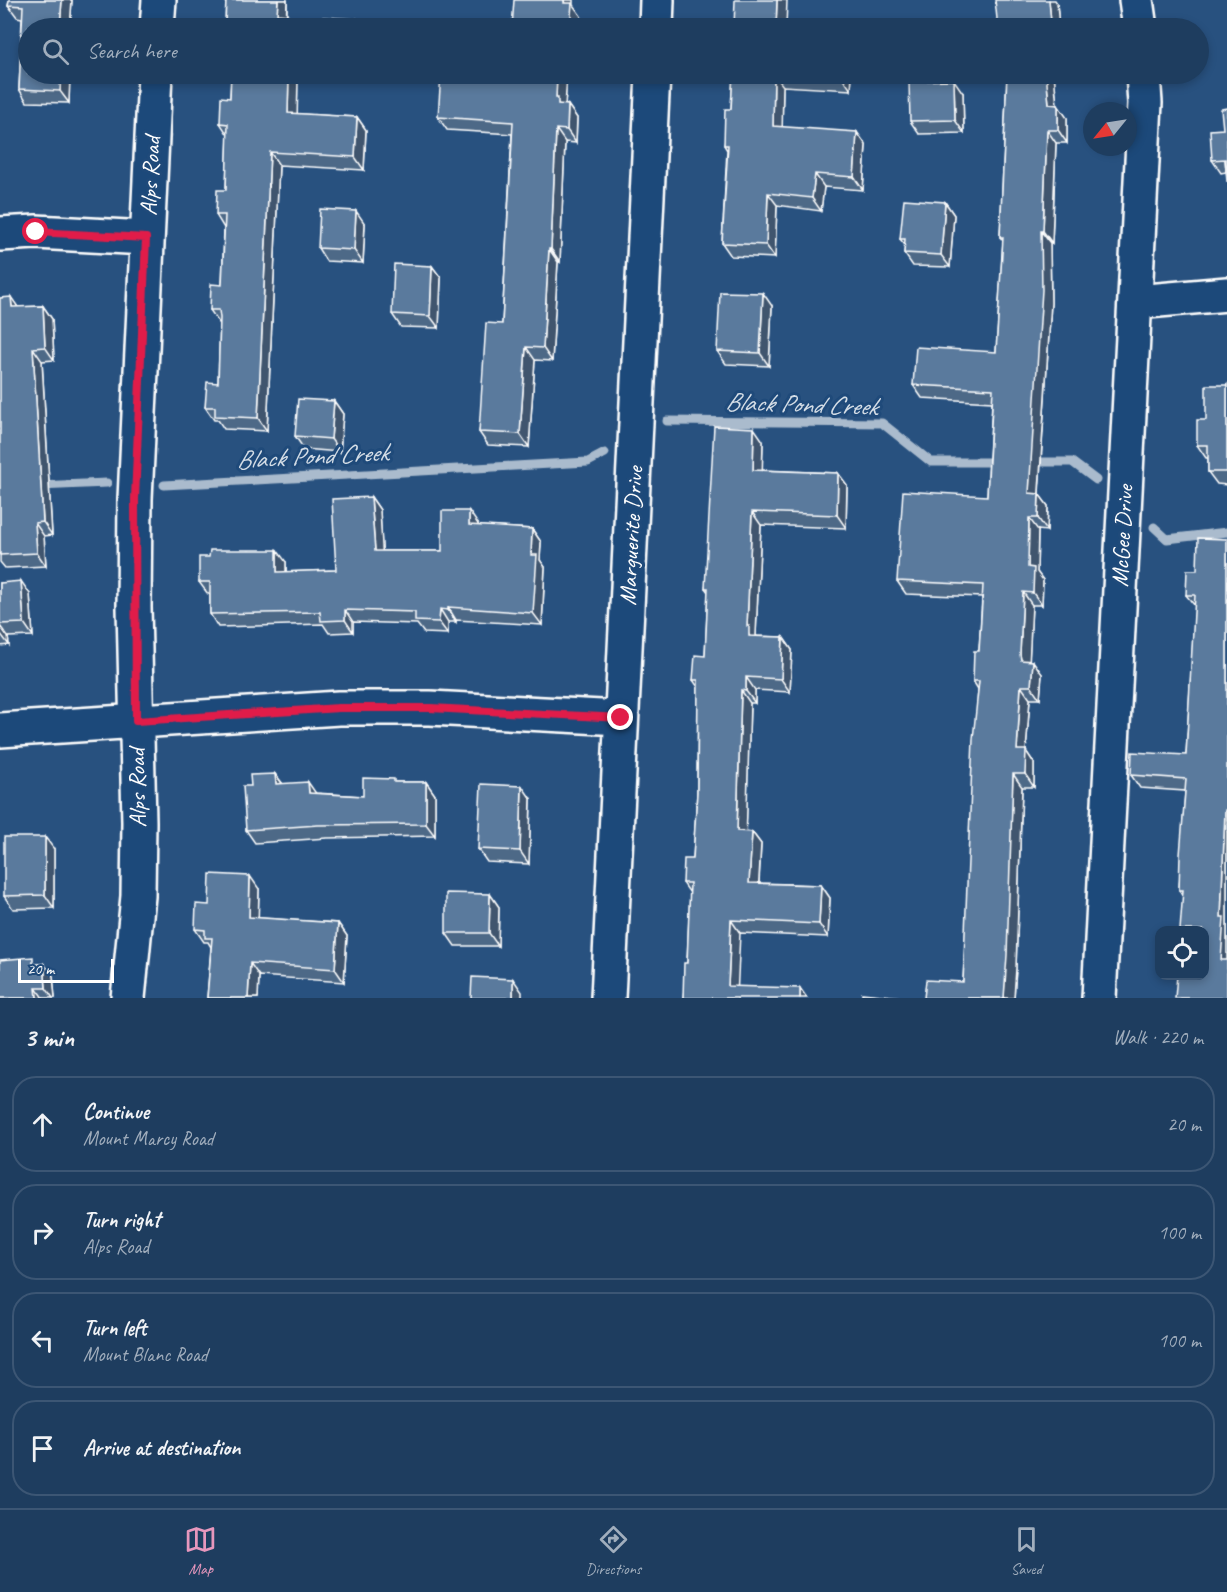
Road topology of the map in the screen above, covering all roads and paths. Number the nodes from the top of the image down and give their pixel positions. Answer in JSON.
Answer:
{"nodes":[{"id":1,"x":159,"y":0,"type":"edge"},
{"id":2,"x":657,"y":0,"type":"edge"},
{"id":3,"x":1136,"y":0,"type":"edge"},
{"id":4,"x":158,"y":18,"type":"edge"},
{"id":5,"x":656,"y":18,"type":"edge"},
{"id":6,"x":1139,"y":18,"type":"edge"},
{"id":7,"x":154,"y":84,"type":"edge"},
{"id":8,"x":653,"y":84,"type":"edge"},
{"id":9,"x":1144,"y":84,"type":"edge"},
{"id":10,"x":0,"y":234,"type":"edge"},
{"id":11,"x":146,"y":238,"type":"junction"},
{"id":12,"x":1227,"y":294,"type":"edge"},
{"id":13,"x":1136,"y":302,"type":"junction"},
{"id":14,"x":621,"y":718,"type":"junction"},
{"id":15,"x":136,"y":721,"type":"junction"},
{"id":16,"x":0,"y":730,"type":"edge"},
{"id":17,"x":128,"y":998,"type":"edge"},
{"id":18,"x":608,"y":998,"type":"edge"},
{"id":19,"x":1099,"y":998,"type":"edge"}],
"edges":[{"from":1,"to":4,"type":"street"},
{"from":2,"to":5,"type":"street"},
{"from":3,"to":6,"type":"street"},
{"from":7,"to":11,"type":"street","name":"Alps Road"},
{"from":8,"to":14,"type":"street","name":"Marguerite Drive"},
{"from":9,"to":13,"type":"street","name":"McGee Drive"},
{"from":10,"to":11,"type":"street"},
{"from":11,"to":15,"type":"street","name":"Alps Road"},
{"from":12,"to":13,"type":"street"},
{"from":13,"to":19,"type":"street","name":"McGee Drive"},
{"from":14,"to":15,"type":"street"},
{"from":14,"to":18,"type":"street","name":"Marguerite Drive"},
{"from":15,"to":16,"type":"street"},
{"from":15,"to":17,"type":"street","name":"Alps Road"}]}
